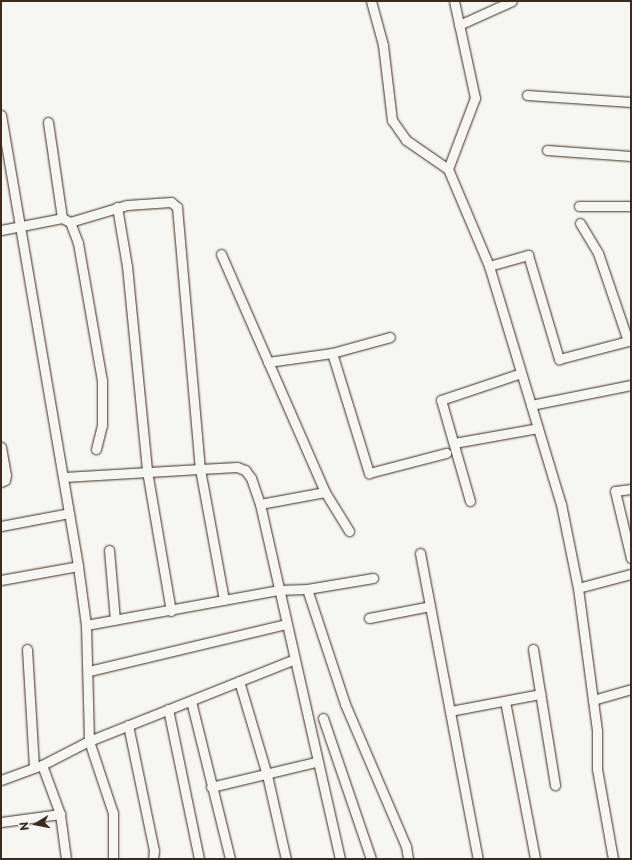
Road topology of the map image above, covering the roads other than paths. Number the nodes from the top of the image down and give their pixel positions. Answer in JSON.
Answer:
{"nodes":[{"id":1,"x":371,"y":1,"type":"edge"},
{"id":2,"x":454,"y":1,"type":"edge"},
{"id":3,"x":512,"y":1,"type":"edge"},
{"id":4,"x":459,"y":25,"type":"junction"},
{"id":5,"x":528,"y":95,"type":"dead end"},
{"id":6,"x":631,"y":102,"type":"edge"},
{"id":7,"x":1,"y":115,"type":"edge"},
{"id":8,"x":48,"y":122,"type":"dead end"},
{"id":9,"x":547,"y":150,"type":"dead end"},
{"id":10,"x":631,"y":156,"type":"edge"},
{"id":11,"x":448,"y":169,"type":"junction"},
{"id":12,"x":579,"y":206,"type":"dead end"},
{"id":13,"x":631,"y":206,"type":"edge"},
{"id":14,"x":117,"y":207,"type":"junction"},
{"id":15,"x":66,"y":220,"type":"junction"},
{"id":16,"x":580,"y":223,"type":"dead end"},
{"id":17,"x":20,"y":227,"type":"junction"},
{"id":18,"x":1,"y":230,"type":"edge"},
{"id":19,"x":221,"y":254,"type":"dead end"},
{"id":20,"x":489,"y":266,"type":"junction"},
{"id":21,"x":390,"y":337,"type":"dead end"},
{"id":22,"x":332,"y":353,"type":"junction"},
{"id":23,"x":268,"y":362,"type":"junction"},
{"id":24,"x":521,"y":373,"type":"junction"},
{"id":25,"x":631,"y":385,"type":"edge"},
{"id":26,"x":531,"y":405,"type":"junction"},
{"id":27,"x":538,"y":428,"type":"junction"},
{"id":28,"x":454,"y":443,"type":"junction"},
{"id":29,"x":1,"y":447,"type":"edge"},
{"id":30,"x":96,"y":449,"type":"dead end"},
{"id":31,"x":446,"y":453,"type":"dead end"},
{"id":32,"x":200,"y":469,"type":"junction"},
{"id":33,"x":147,"y":471,"type":"junction"},
{"id":34,"x":64,"y":477,"type":"junction"},
{"id":35,"x":1,"y":482,"type":"edge"},
{"id":36,"x":631,"y":489,"type":"edge"},
{"id":37,"x":325,"y":492,"type":"junction"},
{"id":38,"x":470,"y":501,"type":"dead end"},
{"id":39,"x":260,"y":504,"type":"junction"},
{"id":40,"x":69,"y":513,"type":"junction"},
{"id":41,"x":1,"y":526,"type":"edge"},
{"id":42,"x":349,"y":531,"type":"dead end"},
{"id":43,"x":109,"y":550,"type":"dead end"},
{"id":44,"x":420,"y":553,"type":"dead end"},
{"id":45,"x":631,"y":558,"type":"edge"},
{"id":46,"x":78,"y":566,"type":"junction"},
{"id":47,"x":631,"y":574,"type":"edge"},
{"id":48,"x":372,"y":578,"type":"dead end"},
{"id":49,"x":1,"y":580,"type":"edge"},
{"id":50,"x":578,"y":588,"type":"junction"},
{"id":51,"x":307,"y":589,"type":"junction"},
{"id":52,"x":278,"y":590,"type":"junction"},
{"id":53,"x":224,"y":600,"type":"junction"},
{"id":54,"x":430,"y":606,"type":"junction"},
{"id":55,"x":171,"y":611,"type":"junction"},
{"id":56,"x":369,"y":618,"type":"dead end"},
{"id":57,"x":115,"y":620,"type":"junction"},
{"id":58,"x":86,"y":624,"type":"junction"},
{"id":59,"x":286,"y":624,"type":"junction"},
{"id":60,"x":27,"y":649,"type":"dead end"},
{"id":61,"x":533,"y":649,"type":"dead end"},
{"id":62,"x":293,"y":660,"type":"junction"},
{"id":63,"x":89,"y":671,"type":"junction"},
{"id":64,"x":240,"y":681,"type":"junction"},
{"id":65,"x":631,"y":689,"type":"edge"},
{"id":66,"x":540,"y":694,"type":"junction"},
{"id":67,"x":593,"y":700,"type":"junction"},
{"id":68,"x":191,"y":701,"type":"junction"},
{"id":69,"x":505,"y":701,"type":"junction"},
{"id":70,"x":168,"y":710,"type":"junction"},
{"id":71,"x":450,"y":711,"type":"junction"},
{"id":72,"x":322,"y":718,"type":"dead end"},
{"id":73,"x":128,"y":725,"type":"junction"},
{"id":74,"x":89,"y":741,"type":"junction"},
{"id":75,"x":316,"y":762,"type":"junction"},
{"id":76,"x":38,"y":767,"type":"junction"},
{"id":77,"x":267,"y":775,"type":"junction"},
{"id":78,"x":1,"y":780,"type":"edge"},
{"id":79,"x":555,"y":785,"type":"dead end"},
{"id":80,"x":211,"y":787,"type":"junction"},
{"id":81,"x":60,"y":814,"type":"junction"},
{"id":82,"x":1,"y":822,"type":"edge"},
{"id":83,"x":66,"y":859,"type":"edge"},
{"id":84,"x":113,"y":859,"type":"edge"},
{"id":85,"x":153,"y":859,"type":"edge"},
{"id":86,"x":199,"y":859,"type":"edge"},
{"id":87,"x":230,"y":859,"type":"edge"},
{"id":88,"x":286,"y":859,"type":"edge"},
{"id":89,"x":340,"y":859,"type":"edge"},
{"id":90,"x":371,"y":859,"type":"edge"},
{"id":91,"x":408,"y":859,"type":"edge"},
{"id":92,"x":478,"y":859,"type":"edge"},
{"id":93,"x":535,"y":859,"type":"edge"},
{"id":94,"x":613,"y":859,"type":"edge"}],
"edges":[{"from":1,"to":11,"type":"street"},
{"from":2,"to":4,"type":"street"},
{"from":3,"to":4,"type":"street"},
{"from":4,"to":11,"type":"street"},
{"from":5,"to":6,"type":"street"},
{"from":7,"to":17,"type":"street"},
{"from":8,"to":15,"type":"street"},
{"from":9,"to":10,"type":"street"},
{"from":11,"to":20,"type":"street"},
{"from":12,"to":13,"type":"street"},
{"from":14,"to":15,"type":"street"},
{"from":14,"to":32,"type":"street"},
{"from":14,"to":33,"type":"street"},
{"from":15,"to":17,"type":"street"},
{"from":15,"to":30,"type":"street"},
{"from":16,"to":20,"type":"street"},
{"from":17,"to":18,"type":"street"},
{"from":17,"to":34,"type":"street"},
{"from":19,"to":23,"type":"street"},
{"from":20,"to":24,"type":"street"},
{"from":21,"to":22,"type":"street"},
{"from":22,"to":23,"type":"street"},
{"from":22,"to":31,"type":"street"},
{"from":23,"to":37,"type":"street"},
{"from":24,"to":26,"type":"street"},
{"from":24,"to":28,"type":"street"},
{"from":25,"to":26,"type":"street"},
{"from":26,"to":27,"type":"street"},
{"from":27,"to":28,"type":"street"},
{"from":27,"to":50,"type":"street"},
{"from":28,"to":38,"type":"street"},
{"from":29,"to":35,"type":"street"},
{"from":32,"to":33,"type":"street"},
{"from":32,"to":39,"type":"street"},
{"from":32,"to":53,"type":"street"},
{"from":33,"to":34,"type":"street"},
{"from":33,"to":55,"type":"street"},
{"from":34,"to":40,"type":"street"},
{"from":36,"to":45,"type":"street"},
{"from":37,"to":39,"type":"street"},
{"from":37,"to":42,"type":"street"},
{"from":39,"to":52,"type":"street"},
{"from":40,"to":41,"type":"street"},
{"from":40,"to":46,"type":"street"},
{"from":43,"to":57,"type":"street"},
{"from":44,"to":54,"type":"street"},
{"from":46,"to":49,"type":"street"},
{"from":46,"to":58,"type":"street"},
{"from":47,"to":50,"type":"street"},
{"from":48,"to":51,"type":"street"},
{"from":50,"to":67,"type":"street"},
{"from":51,"to":52,"type":"street"},
{"from":51,"to":91,"type":"street"},
{"from":52,"to":53,"type":"street"},
{"from":52,"to":59,"type":"street"},
{"from":53,"to":55,"type":"street"},
{"from":54,"to":56,"type":"street"},
{"from":54,"to":71,"type":"street"},
{"from":55,"to":57,"type":"street"},
{"from":57,"to":58,"type":"street"},
{"from":58,"to":63,"type":"street"},
{"from":59,"to":62,"type":"street"},
{"from":59,"to":63,"type":"street"},
{"from":60,"to":76,"type":"street"},
{"from":61,"to":66,"type":"street"},
{"from":62,"to":64,"type":"street"},
{"from":62,"to":75,"type":"street"},
{"from":63,"to":74,"type":"street"},
{"from":64,"to":68,"type":"street"},
{"from":64,"to":77,"type":"street"},
{"from":65,"to":67,"type":"street"},
{"from":66,"to":69,"type":"street"},
{"from":66,"to":79,"type":"street"},
{"from":67,"to":94,"type":"street"},
{"from":68,"to":70,"type":"street"},
{"from":68,"to":80,"type":"street"},
{"from":69,"to":71,"type":"street"},
{"from":69,"to":93,"type":"street"},
{"from":70,"to":73,"type":"street"},
{"from":70,"to":86,"type":"street"},
{"from":71,"to":92,"type":"street"},
{"from":72,"to":90,"type":"street"},
{"from":73,"to":74,"type":"street"},
{"from":73,"to":85,"type":"street"},
{"from":74,"to":76,"type":"street"},
{"from":74,"to":84,"type":"street"},
{"from":75,"to":77,"type":"street"},
{"from":75,"to":89,"type":"street"},
{"from":76,"to":78,"type":"street"},
{"from":76,"to":81,"type":"street"},
{"from":77,"to":80,"type":"street"},
{"from":77,"to":88,"type":"street"},
{"from":80,"to":87,"type":"street"},
{"from":81,"to":82,"type":"street"},
{"from":81,"to":83,"type":"street"}]}
